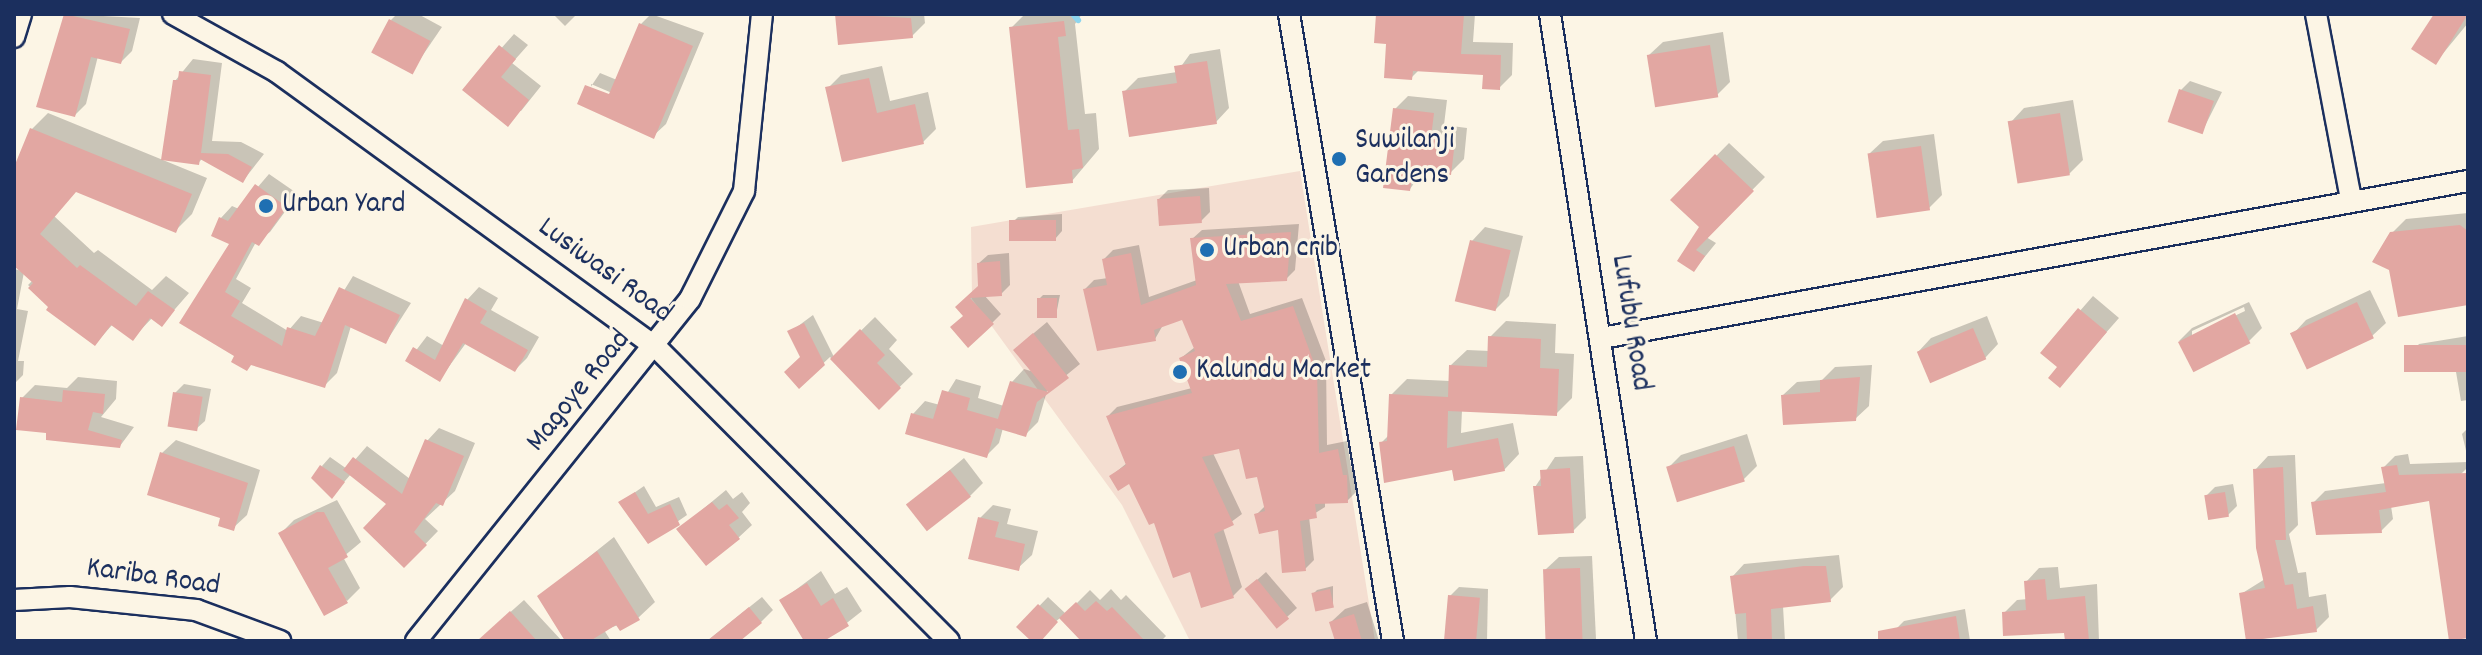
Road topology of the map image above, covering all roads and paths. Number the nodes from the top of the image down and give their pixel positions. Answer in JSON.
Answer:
{"nodes":[{"id":1,"x":21,"y":14,"type":"edge"},
{"id":2,"x":173,"y":14,"type":"edge"},
{"id":3,"x":762,"y":14,"type":"edge"},
{"id":4,"x":1289,"y":14,"type":"edge"},
{"id":5,"x":1550,"y":14,"type":"edge"},
{"id":6,"x":2316,"y":14,"type":"edge"},
{"id":7,"x":14,"y":37,"type":"edge"},
{"id":8,"x":2468,"y":181,"type":"edge"},
{"id":9,"x":2351,"y":200,"type":"junction"},
{"id":10,"x":1602,"y":338,"type":"junction"},
{"id":11,"x":656,"y":347,"type":"junction"},
{"id":12,"x":14,"y":600,"type":"edge"},
{"id":13,"x":280,"y":641,"type":"edge"},
{"id":14,"x":416,"y":641,"type":"edge"},
{"id":15,"x":949,"y":641,"type":"edge"},
{"id":16,"x":1393,"y":641,"type":"edge"},
{"id":17,"x":1646,"y":641,"type":"edge"}],
"edges":[{"from":1,"to":7,"type":"street"},
{"from":2,"to":11,"type":"street","name":"Lusiwasi Road"},
{"from":3,"to":11,"type":"street","name":"Magoye Road"},
{"from":4,"to":16,"type":"street"},
{"from":5,"to":10,"type":"street","name":"Lufubu Road"},
{"from":6,"to":9,"type":"street"},
{"from":8,"to":9,"type":"street"},
{"from":9,"to":10,"type":"street"},
{"from":10,"to":17,"type":"street","name":"Lufubu Road"},
{"from":11,"to":14,"type":"street","name":"Magoye Road"},
{"from":11,"to":15,"type":"street","name":"Lusiwasi Road"},
{"from":12,"to":13,"type":"street","name":"Kariba Road"}]}
